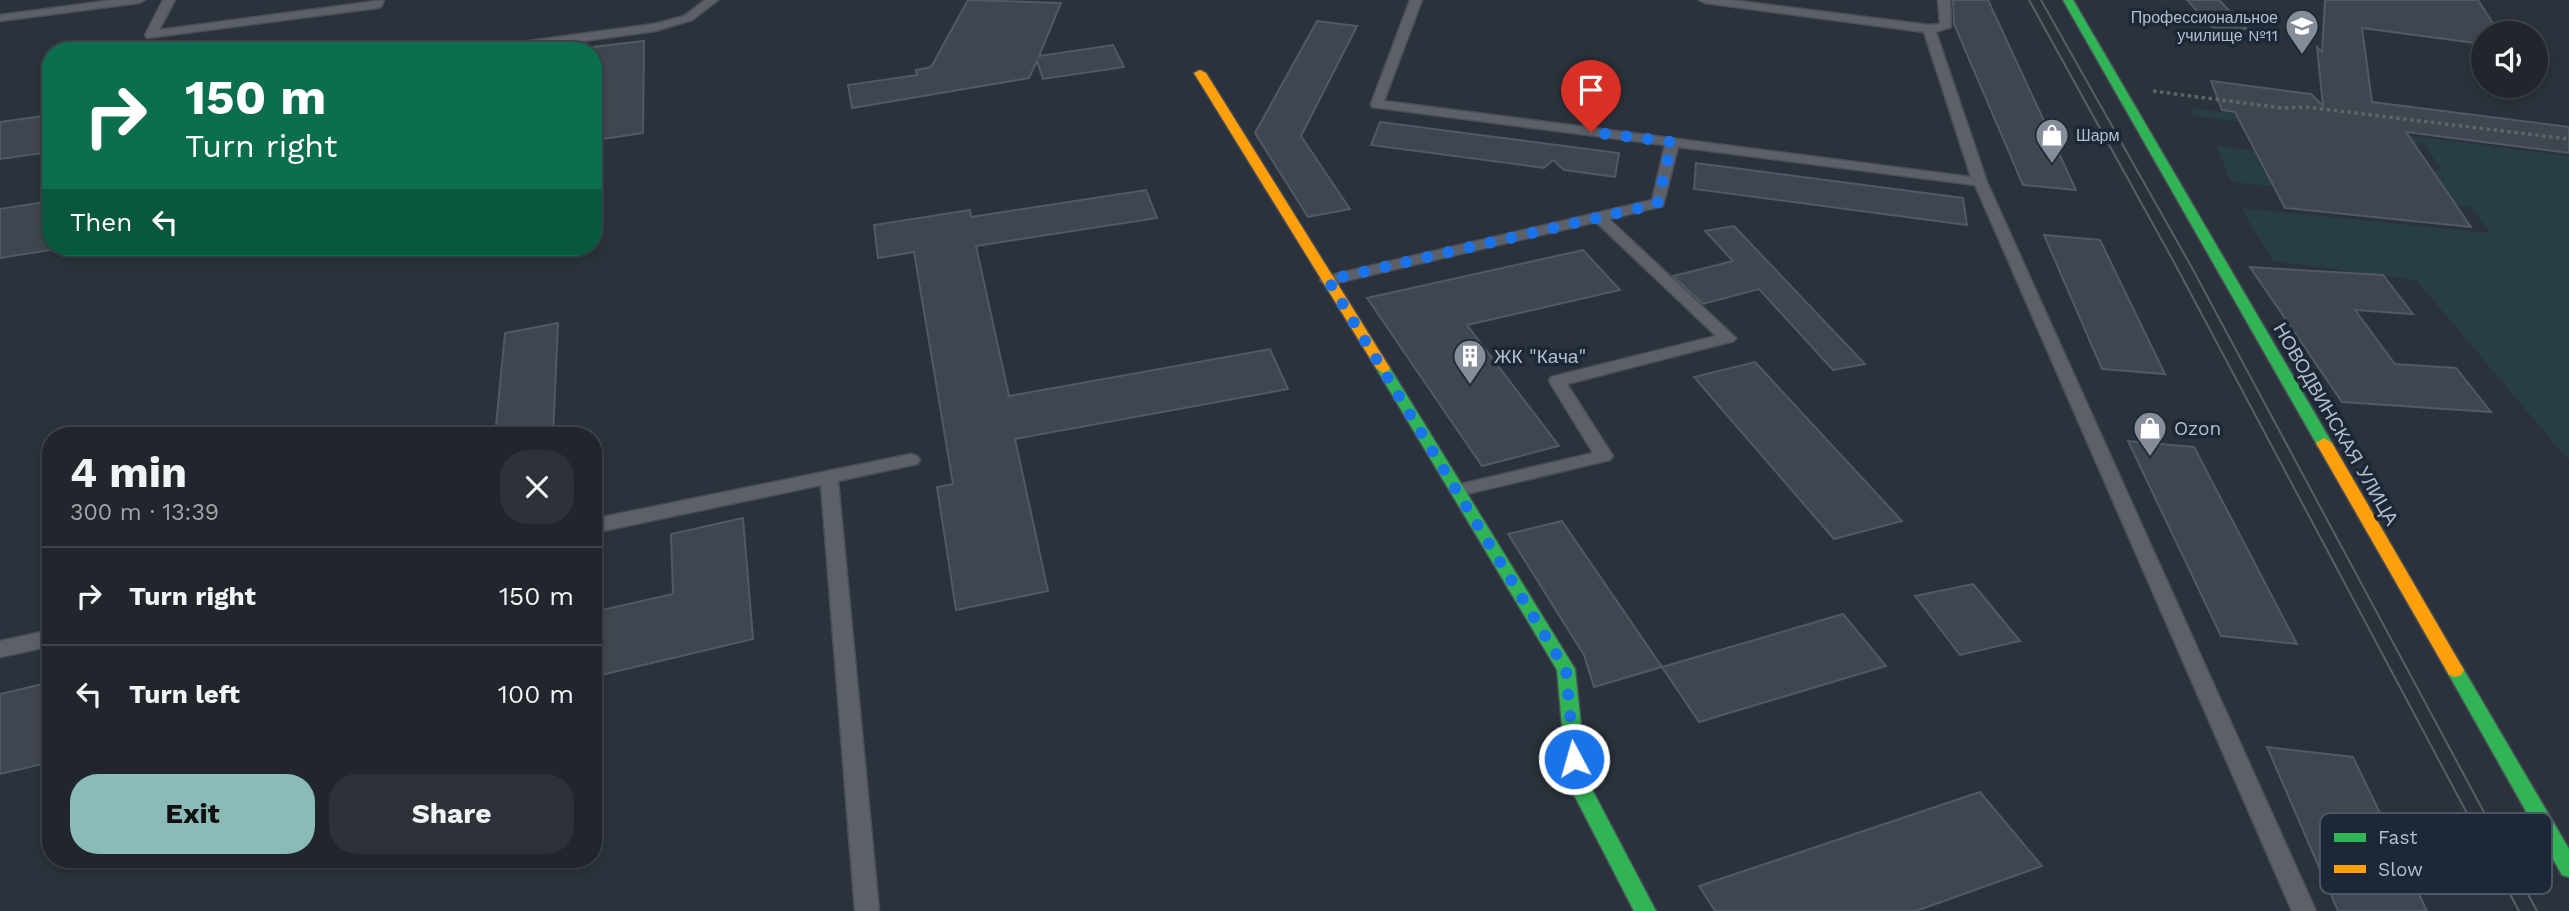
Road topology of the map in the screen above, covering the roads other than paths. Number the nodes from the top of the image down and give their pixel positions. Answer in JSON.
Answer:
{"nodes":[{"id":1,"x":139,"y":0,"type":"edge"},
{"id":2,"x":169,"y":0,"type":"edge"},
{"id":3,"x":378,"y":0,"type":"edge"},
{"id":4,"x":712,"y":0,"type":"edge"},
{"id":5,"x":1416,"y":0,"type":"edge"},
{"id":6,"x":1705,"y":0,"type":"edge"},
{"id":7,"x":1944,"y":0,"type":"edge"},
{"id":8,"x":2068,"y":0,"type":"edge"},
{"id":9,"x":0,"y":18,"type":"edge"},
{"id":10,"x":1929,"y":29,"type":"junction"},
{"id":11,"x":549,"y":42,"type":"edge"},
{"id":12,"x":1200,"y":73,"type":"dead end"},
{"id":13,"x":1672,"y":142,"type":"junction"},
{"id":14,"x":1980,"y":182,"type":"junction"},
{"id":15,"x":1599,"y":217,"type":"junction"},
{"id":16,"x":1328,"y":280,"type":"junction"},
{"id":17,"x":911,"y":460,"type":"dead end"},
{"id":18,"x":829,"y":477,"type":"junction"},
{"id":19,"x":1458,"y":489,"type":"junction"},
{"id":20,"x":602,"y":524,"type":"edge"},
{"id":21,"x":42,"y":640,"type":"edge"},
{"id":22,"x":0,"y":649,"type":"edge"},
{"id":23,"x":2537,"y":813,"type":"edge"},
{"id":24,"x":2552,"y":839,"type":"edge"},
{"id":25,"x":2569,"y":868,"type":"edge"},
{"id":26,"x":867,"y":911,"type":"edge"},
{"id":27,"x":1645,"y":911,"type":"edge"},
{"id":28,"x":2304,"y":911,"type":"edge"}],
"edges":[{"from":1,"to":9,"type":"lane"},
{"from":2,"to":3,"type":"lane"},
{"from":4,"to":11,"type":"lane"},
{"from":5,"to":13,"type":"lane"},
{"from":6,"to":10,"type":"lane"},
{"from":7,"to":10,"type":"lane"},
{"from":8,"to":23,"type":"street","name":"НОВОДВИНСКАЯ УЛИЦА"},
{"from":10,"to":14,"type":"lane"},
{"from":12,"to":16,"type":"street"},
{"from":13,"to":14,"type":"lane"},
{"from":13,"to":15,"type":"lane"},
{"from":14,"to":28,"type":"lane"},
{"from":15,"to":16,"type":"lane"},
{"from":15,"to":19,"type":"lane"},
{"from":16,"to":19,"type":"street"},
{"from":17,"to":18,"type":"lane"},
{"from":18,"to":20,"type":"lane"},
{"from":18,"to":26,"type":"lane"},
{"from":19,"to":27,"type":"street"},
{"from":21,"to":22,"type":"lane"},
{"from":24,"to":25,"type":"street","name":"НОВОДВИНСКАЯ УЛИЦА"}]}
